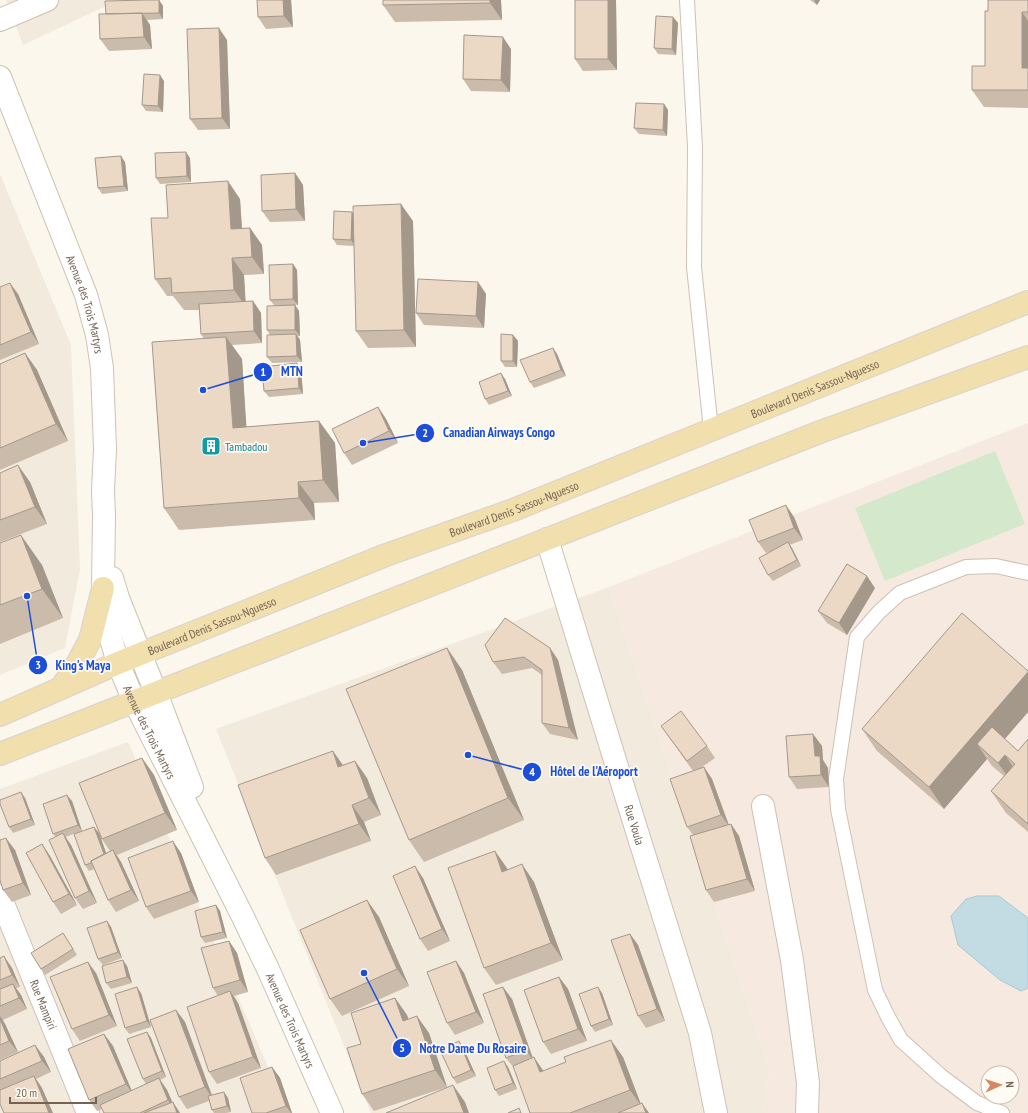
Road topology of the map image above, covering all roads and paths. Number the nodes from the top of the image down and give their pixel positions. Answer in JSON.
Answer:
{"nodes":[{"id":1,"x":47,"y":0,"type":"edge"},
{"id":2,"x":687,"y":0,"type":"edge"},
{"id":3,"x":0,"y":20,"type":"edge"},
{"id":4,"x":0,"y":77,"type":"edge"},
{"id":5,"x":1028,"y":302,"type":"edge"},
{"id":6,"x":1028,"y":357,"type":"edge"},
{"id":7,"x":711,"y":430,"type":"junction"},
{"id":8,"x":547,"y":539,"type":"junction"},
{"id":9,"x":103,"y":544,"type":"junction"},
{"id":10,"x":1028,"y":573,"type":"edge"},
{"id":11,"x":103,"y":588,"type":"junction"},
{"id":12,"x":141,"y":655,"type":"junction"},
{"id":13,"x":118,"y":663,"type":"junction"},
{"id":14,"x":60,"y":688,"type":"junction"},
{"id":15,"x":156,"y":693,"type":"junction"},
{"id":16,"x":134,"y":701,"type":"junction"},
{"id":17,"x":0,"y":715,"type":"edge"},
{"id":18,"x":0,"y":754,"type":"edge"},
{"id":19,"x":763,"y":806,"type":"dead end"},
{"id":20,"x":228,"y":886,"type":"junction"},
{"id":21,"x":0,"y":896,"type":"edge"},
{"id":22,"x":88,"y":1113,"type":"edge"},
{"id":23,"x":332,"y":1113,"type":"edge"},
{"id":24,"x":716,"y":1113,"type":"edge"},
{"id":25,"x":807,"y":1113,"type":"edge"},
{"id":26,"x":1002,"y":1113,"type":"edge"}],
"edges":[{"from":1,"to":3,"type":"main road"},
{"from":2,"to":7,"type":"lane"},
{"from":4,"to":9,"type":"main road","name":"Avenue des Trois Martyrs"},
{"from":5,"to":7,"type":"main road","name":"Boulevard Denis Sassou-Nguesso"},
{"from":6,"to":8,"type":"main road"},
{"from":7,"to":12,"type":"main road","name":"Boulevard Denis Sassou-Nguesso"},
{"from":8,"to":15,"type":"main road"},
{"from":8,"to":24,"type":"main road","name":"Rue Voula"},
{"from":9,"to":11,"type":"main road","name":"Avenue des Trois Martyrs"},
{"from":9,"to":12,"type":"main road","name":"Avenue des Trois Martyrs"},
{"from":10,"to":26,"type":"lane"},
{"from":11,"to":13,"type":"main road","name":"Avenue des Trois Martyrs"},
{"from":11,"to":14,"type":"main road"},
{"from":12,"to":13,"type":"main road","name":"Boulevard Denis Sassou-Nguesso"},
{"from":12,"to":15,"type":"main road","name":"Avenue des Trois Martyrs"},
{"from":13,"to":14,"type":"main road","name":"Boulevard Denis Sassou-Nguesso"},
{"from":13,"to":16,"type":"main road","name":"Avenue des Trois Martyrs"},
{"from":14,"to":17,"type":"main road","name":"Boulevard Denis Sassou-Nguesso"},
{"from":15,"to":16,"type":"main road"},
{"from":15,"to":20,"type":"main road","name":"Avenue des Trois Martyrs"},
{"from":16,"to":18,"type":"main road"},
{"from":16,"to":20,"type":"main road","name":"Avenue des Trois Martyrs"},
{"from":19,"to":25,"type":"main road"},
{"from":20,"to":23,"type":"main road","name":"Avenue des Trois Martyrs"},
{"from":21,"to":22,"type":"main road","name":"Rue Mampiri"}]}
